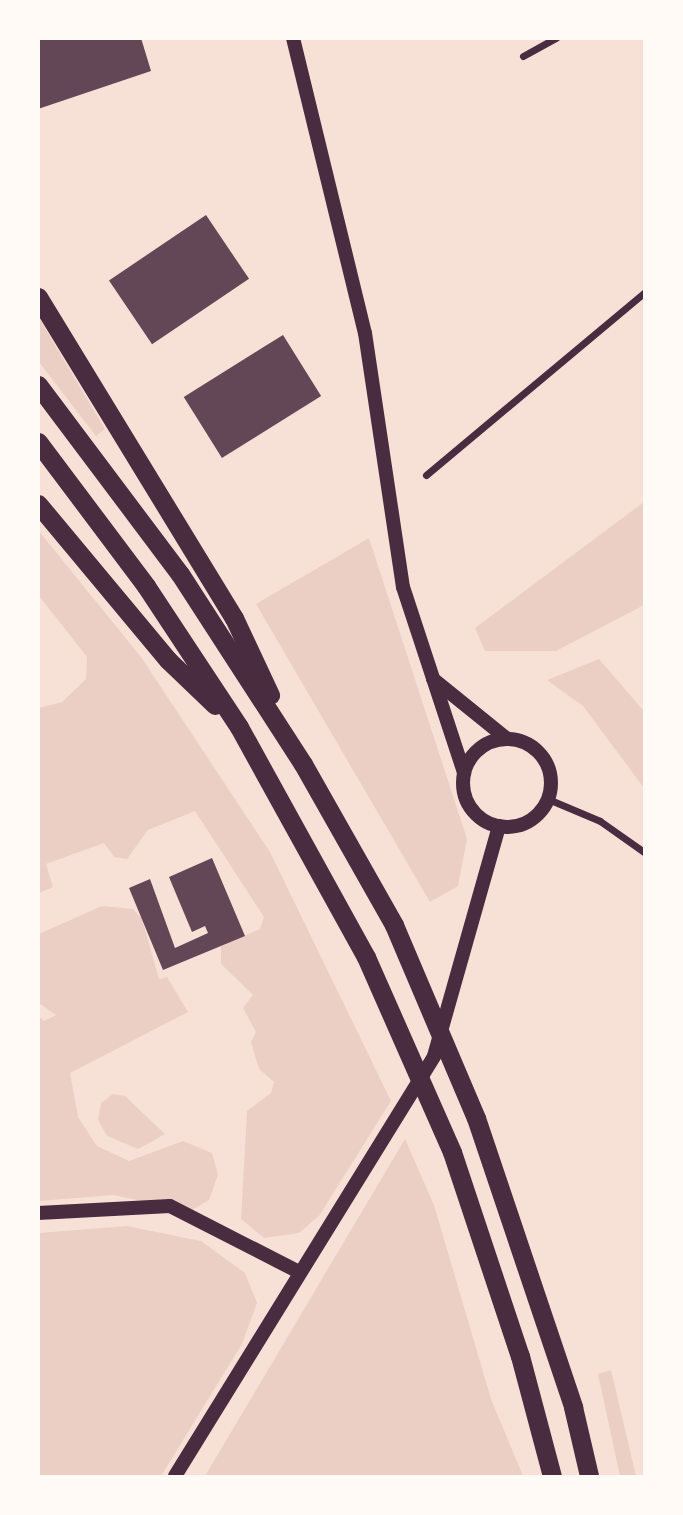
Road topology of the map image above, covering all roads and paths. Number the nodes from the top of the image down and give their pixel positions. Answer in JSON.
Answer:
{"nodes":[{"id":1,"x":293,"y":38,"type":"edge"},
{"id":2,"x":556,"y":38,"type":"edge"},
{"id":3,"x":523,"y":57,"type":"dead end"},
{"id":4,"x":645,"y":293,"type":"edge"},
{"id":5,"x":38,"y":297,"type":"edge"},
{"id":6,"x":38,"y":385,"type":"edge"},
{"id":7,"x":38,"y":442,"type":"edge"},
{"id":8,"x":426,"y":475,"type":"dead end"},
{"id":9,"x":38,"y":504,"type":"edge"},
{"id":10,"x":432,"y":678,"type":"junction"},
{"id":11,"x":239,"y":727,"type":"junction"},
{"id":12,"x":506,"y":738,"type":"junction"},
{"id":13,"x":303,"y":764,"type":"junction"},
{"id":14,"x":464,"y":773,"type":"junction"},
{"id":15,"x":548,"y":799,"type":"junction"},
{"id":16,"x":499,"y":826,"type":"junction"},
{"id":17,"x":645,"y":852,"type":"edge"},
{"id":18,"x":38,"y":1213,"type":"edge"},
{"id":19,"x":299,"y":1272,"type":"junction"},
{"id":20,"x":175,"y":1476,"type":"edge"},
{"id":21,"x":552,"y":1476,"type":"edge"},
{"id":22,"x":589,"y":1476,"type":"edge"}],
"edges":[{"from":1,"to":10,"type":"main road"},
{"from":2,"to":3,"type":"street"},
{"from":4,"to":8,"type":"street"},
{"from":5,"to":13,"type":"highway"},
{"from":6,"to":13,"type":"highway"},
{"from":7,"to":11,"type":"highway"},
{"from":9,"to":11,"type":"highway"},
{"from":10,"to":12,"type":"main road"},
{"from":10,"to":14,"type":"main road"},
{"from":11,"to":21,"type":"highway"},
{"from":12,"to":14,"type":"main road"},
{"from":12,"to":15,"type":"main road"},
{"from":13,"to":22,"type":"highway"},
{"from":14,"to":16,"type":"main road"},
{"from":15,"to":16,"type":"main road"},
{"from":15,"to":17,"type":"street"},
{"from":16,"to":19,"type":"main road"},
{"from":18,"to":19,"type":"main road"},
{"from":19,"to":20,"type":"main road"}]}
